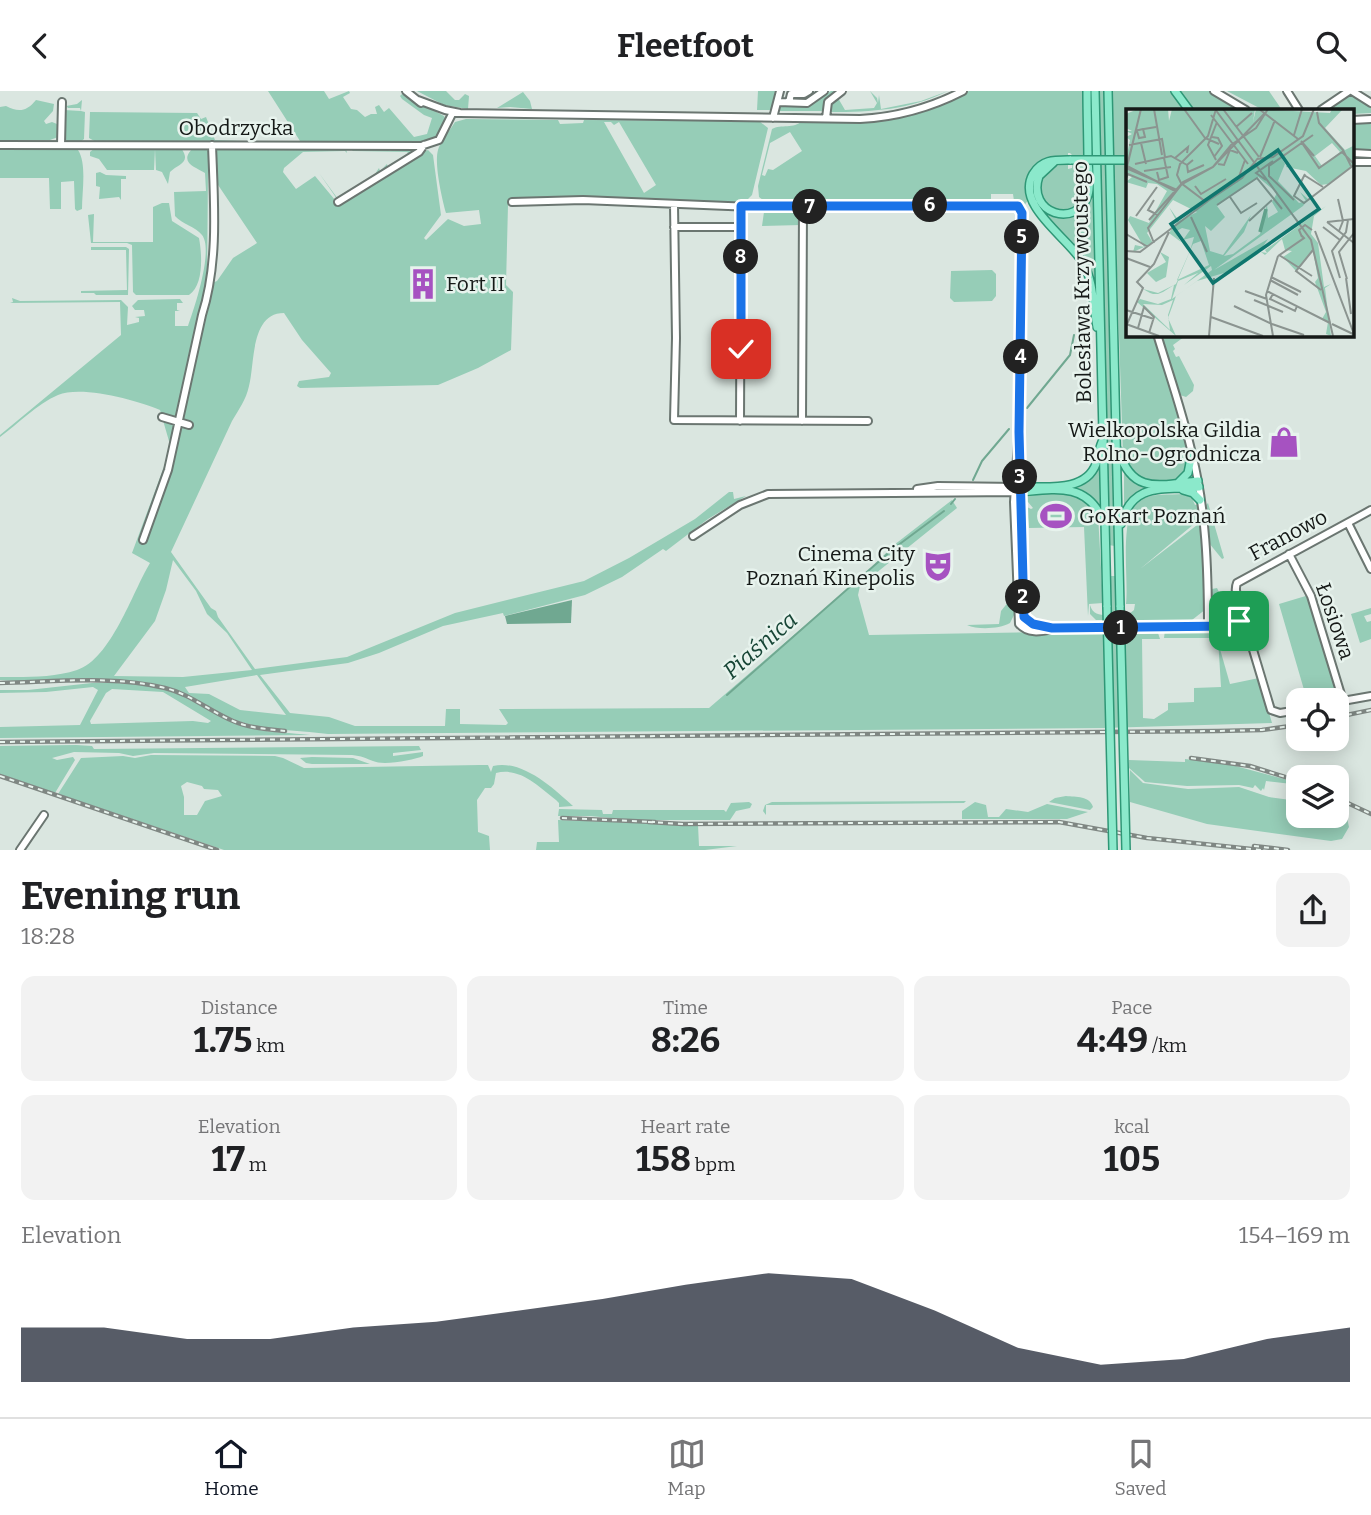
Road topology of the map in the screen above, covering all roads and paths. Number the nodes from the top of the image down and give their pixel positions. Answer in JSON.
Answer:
{"nodes":[{"id":1,"x":406,"y":91,"type":"edge"},
{"id":2,"x":780,"y":91,"type":"edge"},
{"id":3,"x":808,"y":91,"type":"edge"},
{"id":4,"x":824,"y":91,"type":"edge"},
{"id":5,"x":842,"y":91,"type":"edge"},
{"id":6,"x":963,"y":91,"type":"edge"},
{"id":7,"x":1087,"y":91,"type":"edge"},
{"id":8,"x":1095,"y":91,"type":"edge"},
{"id":9,"x":1108,"y":91,"type":"edge"},
{"id":10,"x":1175,"y":91,"type":"edge"},
{"id":11,"x":1214,"y":91,"type":"edge"},
{"id":12,"x":1287,"y":91,"type":"edge"},
{"id":13,"x":1351,"y":91,"type":"edge"},
{"id":14,"x":62,"y":102,"type":"dead end"},
{"id":15,"x":778,"y":102,"type":"junction"},
{"id":16,"x":789,"y":102,"type":"junction"},
{"id":17,"x":1371,"y":103,"type":"edge"},
{"id":18,"x":1188,"y":109,"type":"edge"},
{"id":19,"x":1244,"y":109,"type":"edge"},
{"id":20,"x":1298,"y":109,"type":"edge"},
{"id":21,"x":1323,"y":109,"type":"edge"},
{"id":22,"x":453,"y":114,"type":"junction"},
{"id":23,"x":773,"y":118,"type":"junction"},
{"id":24,"x":826,"y":118,"type":"junction"},
{"id":25,"x":0,"y":145,"type":"edge"},
{"id":26,"x":61,"y":145,"type":"junction"},
{"id":27,"x":212,"y":145,"type":"junction"},
{"id":28,"x":424,"y":145,"type":"junction"},
{"id":29,"x":1067,"y":160,"type":"junction"},
{"id":30,"x":1126,"y":160,"type":"edge"},
{"id":31,"x":338,"y":202,"type":"dead end"},
{"id":32,"x":512,"y":202,"type":"dead end"},
{"id":33,"x":674,"y":205,"type":"junction"},
{"id":34,"x":741,"y":206,"type":"junction"},
{"id":35,"x":803,"y":207,"type":"junction"},
{"id":36,"x":741,"y":226,"type":"junction"},
{"id":37,"x":674,"y":227,"type":"junction"},
{"id":38,"x":1158,"y":336,"type":"edge"},
{"id":39,"x":1100,"y":337,"type":"junction"},
{"id":40,"x":162,"y":417,"type":"dead end"},
{"id":41,"x":740,"y":421,"type":"junction"},
{"id":42,"x":802,"y":421,"type":"junction"},
{"id":43,"x":868,"y":421,"type":"dead end"},
{"id":44,"x":180,"y":422,"type":"junction"},
{"id":45,"x":189,"y":425,"type":"dead end"},
{"id":46,"x":1019,"y":432,"type":"junction"},
{"id":47,"x":1103,"y":438,"type":"junction"},
{"id":48,"x":1116,"y":442,"type":"junction"},
{"id":49,"x":1192,"y":453,"type":"junction"},
{"id":50,"x":1198,"y":484,"type":"junction"},
{"id":51,"x":1177,"y":486,"type":"junction"},
{"id":52,"x":1018,"y":489,"type":"junction"},
{"id":53,"x":1200,"y":501,"type":"junction"},
{"id":54,"x":1371,"y":510,"type":"edge"},
{"id":55,"x":1348,"y":523,"type":"junction"},
{"id":56,"x":1105,"y":530,"type":"junction"},
{"id":57,"x":1119,"y":531,"type":"junction"},
{"id":58,"x":693,"y":536,"type":"dead end"},
{"id":59,"x":142,"y":540,"type":"dead end"},
{"id":60,"x":1289,"y":554,"type":"junction"},
{"id":61,"x":1371,"y":569,"type":"edge"},
{"id":62,"x":1240,"y":619,"type":"junction"},
{"id":63,"x":1208,"y":626,"type":"junction"},
{"id":64,"x":1052,"y":628,"type":"junction"},
{"id":65,"x":1336,"y":688,"type":"edge"},
{"id":66,"x":1371,"y":696,"type":"edge"},
{"id":67,"x":1349,"y":700,"type":"edge"},
{"id":68,"x":1286,"y":712,"type":"edge"},
{"id":69,"x":44,"y":815,"type":"dead end"},
{"id":70,"x":20,"y":850,"type":"edge"},
{"id":71,"x":1113,"y":850,"type":"edge"},
{"id":72,"x":1126,"y":850,"type":"edge"}],
"edges":[{"from":1,"to":22,"type":"street"},
{"from":2,"to":15,"type":"street"},
{"from":3,"to":16,"type":"street"},
{"from":4,"to":16,"type":"street"},
{"from":5,"to":24,"type":"street"},
{"from":6,"to":24,"type":"street"},
{"from":7,"to":29,"type":"main road"},
{"from":8,"to":39,"type":"main road","name":"Bolesława Krzywoustego"},
{"from":9,"to":48,"type":"main road","name":"Bolesława Krzywoustego"},
{"from":10,"to":18,"type":"main road"},
{"from":11,"to":19,"type":"street"},
{"from":12,"to":20,"type":"street"},
{"from":13,"to":17,"type":"street"},
{"from":13,"to":21,"type":"street"},
{"from":14,"to":26,"type":"street"},
{"from":15,"to":16,"type":"street"},
{"from":15,"to":23,"type":"street"},
{"from":22,"to":23,"type":"street"},
{"from":22,"to":28,"type":"street"},
{"from":23,"to":24,"type":"street"},
{"from":25,"to":26,"type":"street","name":"Obodrzycka"},
{"from":26,"to":27,"type":"street","name":"Obodrzycka"},
{"from":27,"to":28,"type":"street","name":"Obodrzycka"},
{"from":27,"to":44,"type":"street"},
{"from":28,"to":31,"type":"street"},
{"from":29,"to":30,"type":"main road","bridge":true},
{"from":29,"to":39,"type":"main road"},
{"from":32,"to":33,"type":"street"},
{"from":33,"to":34,"type":"street"},
{"from":33,"to":37,"type":"street"},
{"from":34,"to":35,"type":"street"},
{"from":34,"to":36,"type":"street"},
{"from":35,"to":42,"type":"street"},
{"from":35,"to":46,"type":"street"},
{"from":36,"to":37,"type":"street"},
{"from":36,"to":41,"type":"street"},
{"from":37,"to":41,"type":"street"},
{"from":38,"to":49,"type":"street"},
{"from":39,"to":47,"type":"main road","name":"Bolesława Krzywoustego"},
{"from":40,"to":44,"type":"street"},
{"from":41,"to":42,"type":"street"},
{"from":42,"to":43,"type":"street"},
{"from":44,"to":45,"type":"street"},
{"from":44,"to":59,"type":"street"},
{"from":46,"to":52,"type":"street"},
{"from":46,"to":52,"type":"street"},
{"from":47,"to":52,"type":"main road"},
{"from":47,"to":56,"type":"main road","name":"Bolesława Krzywoustego"},
{"from":48,"to":51,"type":"main road"},
{"from":48,"to":57,"type":"main road","name":"Bolesława Krzywoustego"},
{"from":49,"to":50,"type":"street"},
{"from":49,"to":51,"type":"main road"},
{"from":50,"to":51,"type":"main road"},
{"from":50,"to":53,"type":"street"},
{"from":51,"to":53,"type":"main road"},
{"from":51,"to":57,"type":"main road"},
{"from":52,"to":56,"type":"main road"},
{"from":52,"to":58,"type":"street"},
{"from":52,"to":64,"type":"street"},
{"from":52,"to":64,"type":"street"},
{"from":53,"to":63,"type":"street"},
{"from":54,"to":55,"type":"street","name":"Franowo"},
{"from":55,"to":60,"type":"street","name":"Franowo"},
{"from":55,"to":61,"type":"street"},
{"from":56,"to":71,"type":"main road","name":"Bolesława Krzywoustego","bridge":true},
{"from":57,"to":72,"type":"main road","name":"Bolesława Krzywoustego","bridge":true},
{"from":60,"to":62,"type":"street","name":"Franowo"},
{"from":60,"to":65,"type":"street","name":"Łosiowa"},
{"from":62,"to":63,"type":"street"},
{"from":62,"to":68,"type":"street"},
{"from":63,"to":64,"type":"street"},
{"from":66,"to":67,"type":"street"},
{"from":69,"to":70,"type":"street"}]}
